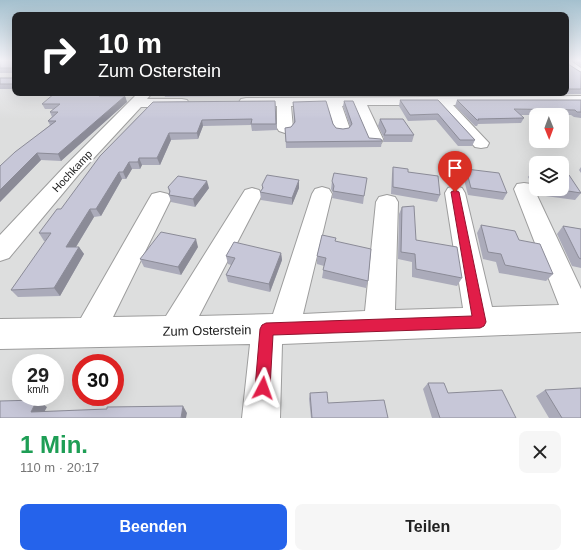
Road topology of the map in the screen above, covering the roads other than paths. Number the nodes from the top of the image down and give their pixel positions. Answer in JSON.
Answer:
{"nodes":[{"id":1,"x":141,"y":98,"type":"edge"},
{"id":2,"x":441,"y":100,"type":"junction"},
{"id":3,"x":581,"y":100,"type":"edge"},
{"id":4,"x":333,"y":101,"type":"junction"},
{"id":5,"x":358,"y":101,"type":"junction"},
{"id":6,"x":199,"y":102,"type":"edge"},
{"id":7,"x":230,"y":102,"type":"edge"},
{"id":8,"x":284,"y":102,"type":"junction"},
{"id":9,"x":285,"y":128,"type":"edge"},
{"id":10,"x":342,"y":129,"type":"edge"},
{"id":11,"x":375,"y":139,"type":"edge"},
{"id":12,"x":481,"y":143,"type":"dead end"},
{"id":13,"x":524,"y":189,"type":"dead end"},
{"id":14,"x":455,"y":192,"type":"dead end"},
{"id":15,"x":322,"y":194,"type":"dead end"},
{"id":16,"x":252,"y":195,"type":"dead end"},
{"id":17,"x":160,"y":199,"type":"dead end"},
{"id":18,"x":387,"y":202,"type":"dead end"},
{"id":19,"x":0,"y":251,"type":"edge"},
{"id":20,"x":580,"y":318,"type":"edge"},
{"id":21,"x":480,"y":322,"type":"junction"},
{"id":22,"x":379,"y":325,"type":"junction"},
{"id":23,"x":275,"y":329,"type":"junction"},
{"id":24,"x":174,"y":331,"type":"junction"},
{"id":25,"x":89,"y":333,"type":"junction"},
{"id":26,"x":0,"y":334,"type":"edge"},
{"id":27,"x":261,"y":418,"type":"edge"}],
"edges":[{"from":1,"to":6,"type":"street"},
{"from":1,"to":19,"type":"street","name":"Hochkamp"},
{"from":2,"to":3,"type":"street"},
{"from":2,"to":5,"type":"street"},
{"from":2,"to":12,"type":"street"},
{"from":4,"to":5,"type":"street"},
{"from":4,"to":8,"type":"street"},
{"from":4,"to":10,"type":"street"},
{"from":5,"to":11,"type":"street"},
{"from":7,"to":8,"type":"street"},
{"from":8,"to":9,"type":"street"},
{"from":13,"to":20,"type":"street"},
{"from":14,"to":21,"type":"street"},
{"from":15,"to":23,"type":"street"},
{"from":16,"to":24,"type":"street"},
{"from":17,"to":25,"type":"street"},
{"from":18,"to":22,"type":"street"},
{"from":20,"to":21,"type":"street","name":"Zum Osterstein"},
{"from":21,"to":22,"type":"street","name":"Zum Osterstein"},
{"from":22,"to":23,"type":"street","name":"Zum Osterstein"},
{"from":23,"to":24,"type":"street","name":"Zum Osterstein"},
{"from":23,"to":27,"type":"street"},
{"from":24,"to":25,"type":"street","name":"Zum Osterstein"},
{"from":25,"to":26,"type":"street","name":"Zum Osterstein"}]}
